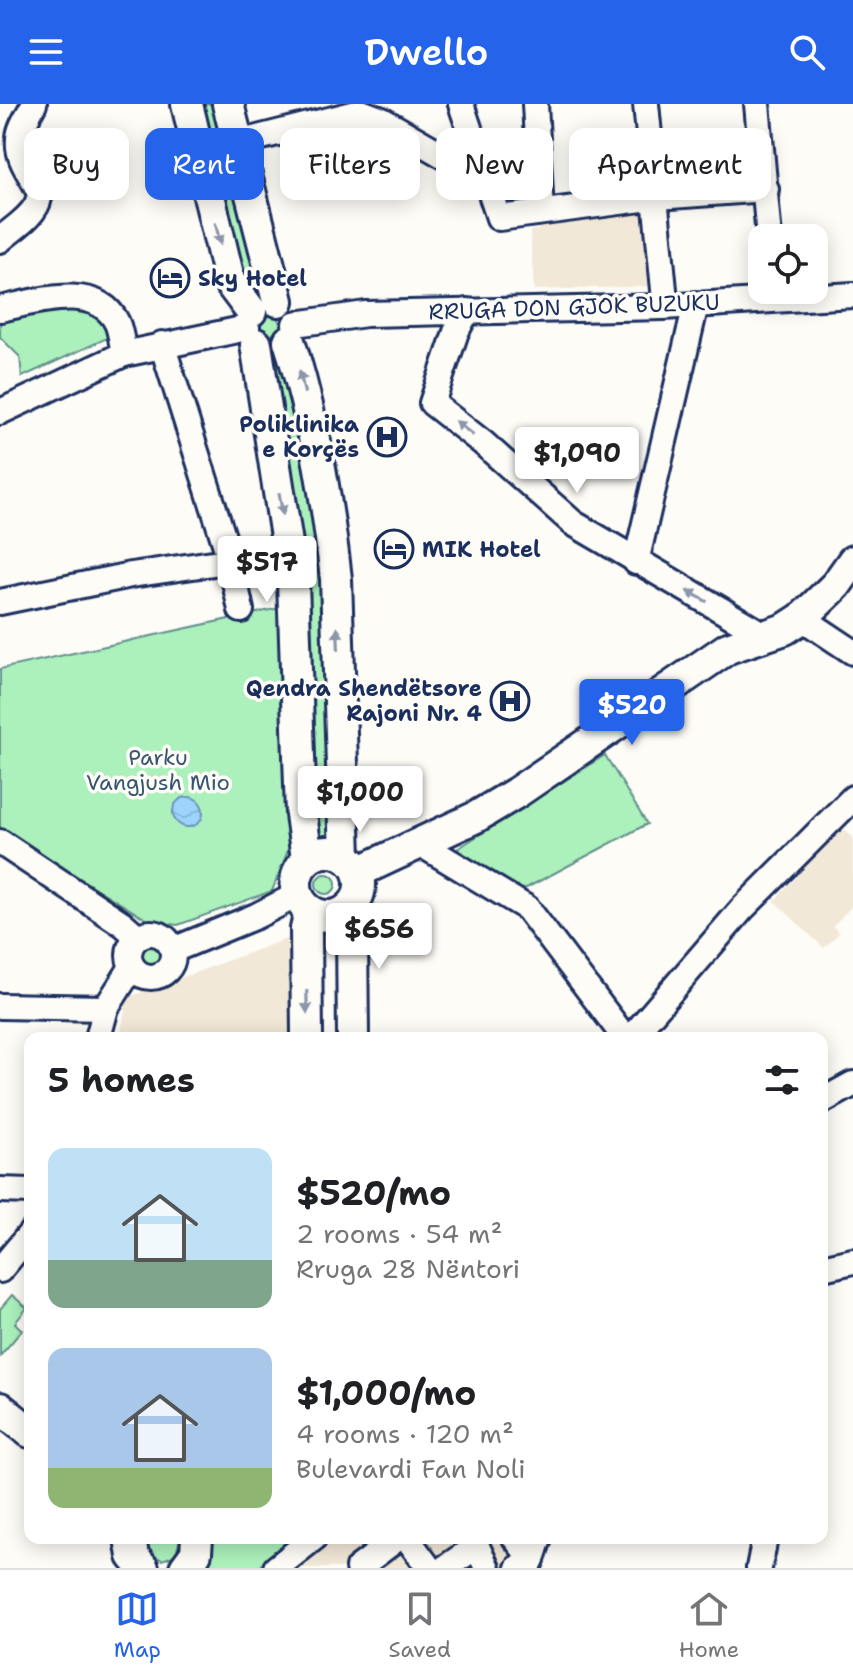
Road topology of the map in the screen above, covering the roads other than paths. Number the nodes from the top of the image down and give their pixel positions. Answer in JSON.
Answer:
{"nodes":[{"id":1,"x":34,"y":104,"type":"edge"},
{"id":2,"x":187,"y":104,"type":"edge"},
{"id":3,"x":228,"y":104,"type":"edge"},
{"id":4,"x":461,"y":104,"type":"edge"},
{"id":5,"x":535,"y":104,"type":"edge"},
{"id":6,"x":646,"y":104,"type":"edge"},
{"id":7,"x":757,"y":104,"type":"edge"},
{"id":8,"x":336,"y":110,"type":"edge"},
{"id":9,"x":234,"y":128,"type":"edge"},
{"id":10,"x":469,"y":128,"type":"edge"},
{"id":11,"x":649,"y":128,"type":"edge"},
{"id":12,"x":760,"y":128,"type":"edge"},
{"id":13,"x":264,"y":134,"type":"edge"},
{"id":14,"x":9,"y":139,"type":"edge"},
{"id":15,"x":436,"y":151,"type":"edge"},
{"id":16,"x":248,"y":200,"type":"edge"},
{"id":17,"x":493,"y":200,"type":"edge"},
{"id":18,"x":634,"y":200,"type":"edge"},
{"id":19,"x":657,"y":200,"type":"edge"},
{"id":20,"x":767,"y":200,"type":"edge"},
{"id":21,"x":541,"y":212,"type":"junction"},
{"id":22,"x":768,"y":224,"type":"edge"},
{"id":23,"x":0,"y":240,"type":"edge"},
{"id":24,"x":828,"y":295,"type":"edge"},
{"id":25,"x":853,"y":295,"type":"edge"},
{"id":26,"x":748,"y":298,"type":"edge"},
{"id":27,"x":696,"y":304,"type":"junction"},
{"id":28,"x":663,"y":307,"type":"junction"},
{"id":29,"x":0,"y":309,"type":"edge"},
{"id":30,"x":467,"y":311,"type":"junction"},
{"id":31,"x":269,"y":325,"type":"junction"},
{"id":32,"x":162,"y":344,"type":"junction"},
{"id":33,"x":124,"y":354,"type":"junction"},
{"id":34,"x":0,"y":412,"type":"edge"},
{"id":35,"x":289,"y":552,"type":"junction"},
{"id":36,"x":230,"y":559,"type":"junction"},
{"id":37,"x":853,"y":561,"type":"edge"},
{"id":38,"x":636,"y":562,"type":"junction"},
{"id":39,"x":0,"y":602,"type":"edge"},
{"id":40,"x":241,"y":610,"type":"dead end"},
{"id":41,"x":802,"y":618,"type":"junction"},
{"id":42,"x":764,"y":635,"type":"junction"},
{"id":43,"x":853,"y":652,"type":"edge"},
{"id":44,"x":853,"y":798,"type":"edge"},
{"id":45,"x":0,"y":842,"type":"edge"},
{"id":46,"x":419,"y":843,"type":"junction"},
{"id":47,"x":307,"y":859,"type":"junction"},
{"id":48,"x":351,"y":864,"type":"junction"},
{"id":49,"x":304,"y":903,"type":"junction"},
{"id":50,"x":348,"y":909,"type":"junction"},
{"id":51,"x":138,"y":937,"type":"junction"},
{"id":52,"x":173,"y":950,"type":"junction"},
{"id":53,"x":132,"y":967,"type":"junction"},
{"id":54,"x":0,"y":1006,"type":"edge"},
{"id":55,"x":106,"y":1008,"type":"junction"},
{"id":56,"x":100,"y":1032,"type":"edge"},
{"id":57,"x":307,"y":1032,"type":"edge"},
{"id":58,"x":353,"y":1032,"type":"edge"},
{"id":59,"x":623,"y":1032,"type":"edge"},
{"id":60,"x":633,"y":1032,"type":"edge"},
{"id":61,"x":853,"y":1084,"type":"edge"},
{"id":62,"x":828,"y":1098,"type":"edge"},
{"id":63,"x":0,"y":1190,"type":"edge"},
{"id":64,"x":24,"y":1191,"type":"edge"},
{"id":65,"x":24,"y":1241,"type":"edge"},
{"id":66,"x":853,"y":1261,"type":"edge"},
{"id":67,"x":828,"y":1267,"type":"edge"},
{"id":68,"x":0,"y":1270,"type":"edge"},
{"id":69,"x":0,"y":1408,"type":"edge"},
{"id":70,"x":24,"y":1427,"type":"edge"},
{"id":71,"x":131,"y":1544,"type":"edge"},
{"id":72,"x":197,"y":1544,"type":"edge"},
{"id":73,"x":306,"y":1544,"type":"edge"},
{"id":74,"x":764,"y":1544,"type":"edge"},
{"id":75,"x":477,"y":1546,"type":"edge"},
{"id":76,"x":417,"y":1547,"type":"edge"},
{"id":77,"x":143,"y":1568,"type":"edge"},
{"id":78,"x":185,"y":1568,"type":"edge"},
{"id":79,"x":276,"y":1568,"type":"edge"},
{"id":80,"x":358,"y":1568,"type":"edge"},
{"id":81,"x":445,"y":1568,"type":"edge"},
{"id":82,"x":759,"y":1568,"type":"edge"}],
"edges":[{"from":1,"to":14,"type":"street"},
{"from":2,"to":31,"type":"main road","one_way":true},
{"from":3,"to":9,"type":"main road"},
{"from":4,"to":10,"type":"street"},
{"from":5,"to":21,"type":"street"},
{"from":6,"to":11,"type":"street"},
{"from":7,"to":12,"type":"street"},
{"from":8,"to":13,"type":"street"},
{"from":8,"to":15,"type":"street"},
{"from":14,"to":23,"type":"street"},
{"from":16,"to":31,"type":"main road"},
{"from":17,"to":21,"type":"street"},
{"from":18,"to":21,"type":"street"},
{"from":19,"to":28,"type":"street"},
{"from":20,"to":22,"type":"street"},
{"from":24,"to":25,"type":"street","name":"RRUGA DON GJOK BUZUKU"},
{"from":26,"to":27,"type":"street","name":"RRUGA DON GJOK BUZUKU"},
{"from":27,"to":28,"type":"street","name":"RRUGA DON GJOK BUZUKU"},
{"from":27,"to":38,"type":"street"},
{"from":28,"to":30,"type":"street","name":"RRUGA DON GJOK BUZUKU"},
{"from":29,"to":33,"type":"street"},
{"from":30,"to":31,"type":"street","name":"RRUGA DON GJOK BUZUKU"},
{"from":38,"to":30,"type":"street","one_way":true},
{"from":31,"to":32,"type":"street","name":"RRUGA DON GJOK BUZUKU"},
{"from":31,"to":35,"type":"main road","one_way":true},
{"from":48,"to":31,"type":"main road","one_way":true},
{"from":32,"to":33,"type":"street","name":"RRUGA DON GJOK BUZUKU"},
{"from":32,"to":36,"type":"street"},
{"from":33,"to":34,"type":"street","name":"RRUGA DON GJOK BUZUKU"},
{"from":35,"to":36,"type":"street"},
{"from":35,"to":47,"type":"main road"},
{"from":36,"to":39,"type":"street"},
{"from":36,"to":40,"type":"street"},
{"from":37,"to":41,"type":"main road"},
{"from":42,"to":38,"type":"street","one_way":true},
{"from":41,"to":42,"type":"main road"},
{"from":41,"to":43,"type":"street"},
{"from":42,"to":46,"type":"main road"},
{"from":44,"to":60,"type":"street"},
{"from":45,"to":51,"type":"street"},
{"from":46,"to":48,"type":"main road"},
{"from":46,"to":59,"type":"street"},
{"from":47,"to":48,"type":"main road"},
{"from":47,"to":49,"type":"main road"},
{"from":48,"to":50,"type":"main road"},
{"from":49,"to":50,"type":"main road"},
{"from":49,"to":52,"type":"street"},
{"from":49,"to":57,"type":"main road","one_way":true},
{"from":50,"to":58,"type":"main road"},
{"from":51,"to":52,"type":"street"},
{"from":51,"to":53,"type":"street"},
{"from":52,"to":53,"type":"street"},
{"from":53,"to":55,"type":"street"},
{"from":54,"to":55,"type":"street"},
{"from":55,"to":56,"type":"street"},
{"from":61,"to":62,"type":"street"},
{"from":63,"to":64,"type":"street"},
{"from":65,"to":68,"type":"street"},
{"from":66,"to":67,"type":"street"},
{"from":69,"to":70,"type":"main road"},
{"from":71,"to":77,"type":"main road"},
{"from":72,"to":78,"type":"main road"},
{"from":73,"to":79,"type":"street"},
{"from":74,"to":82,"type":"street"},
{"from":75,"to":81,"type":"street"},
{"from":76,"to":80,"type":"street"}]}
